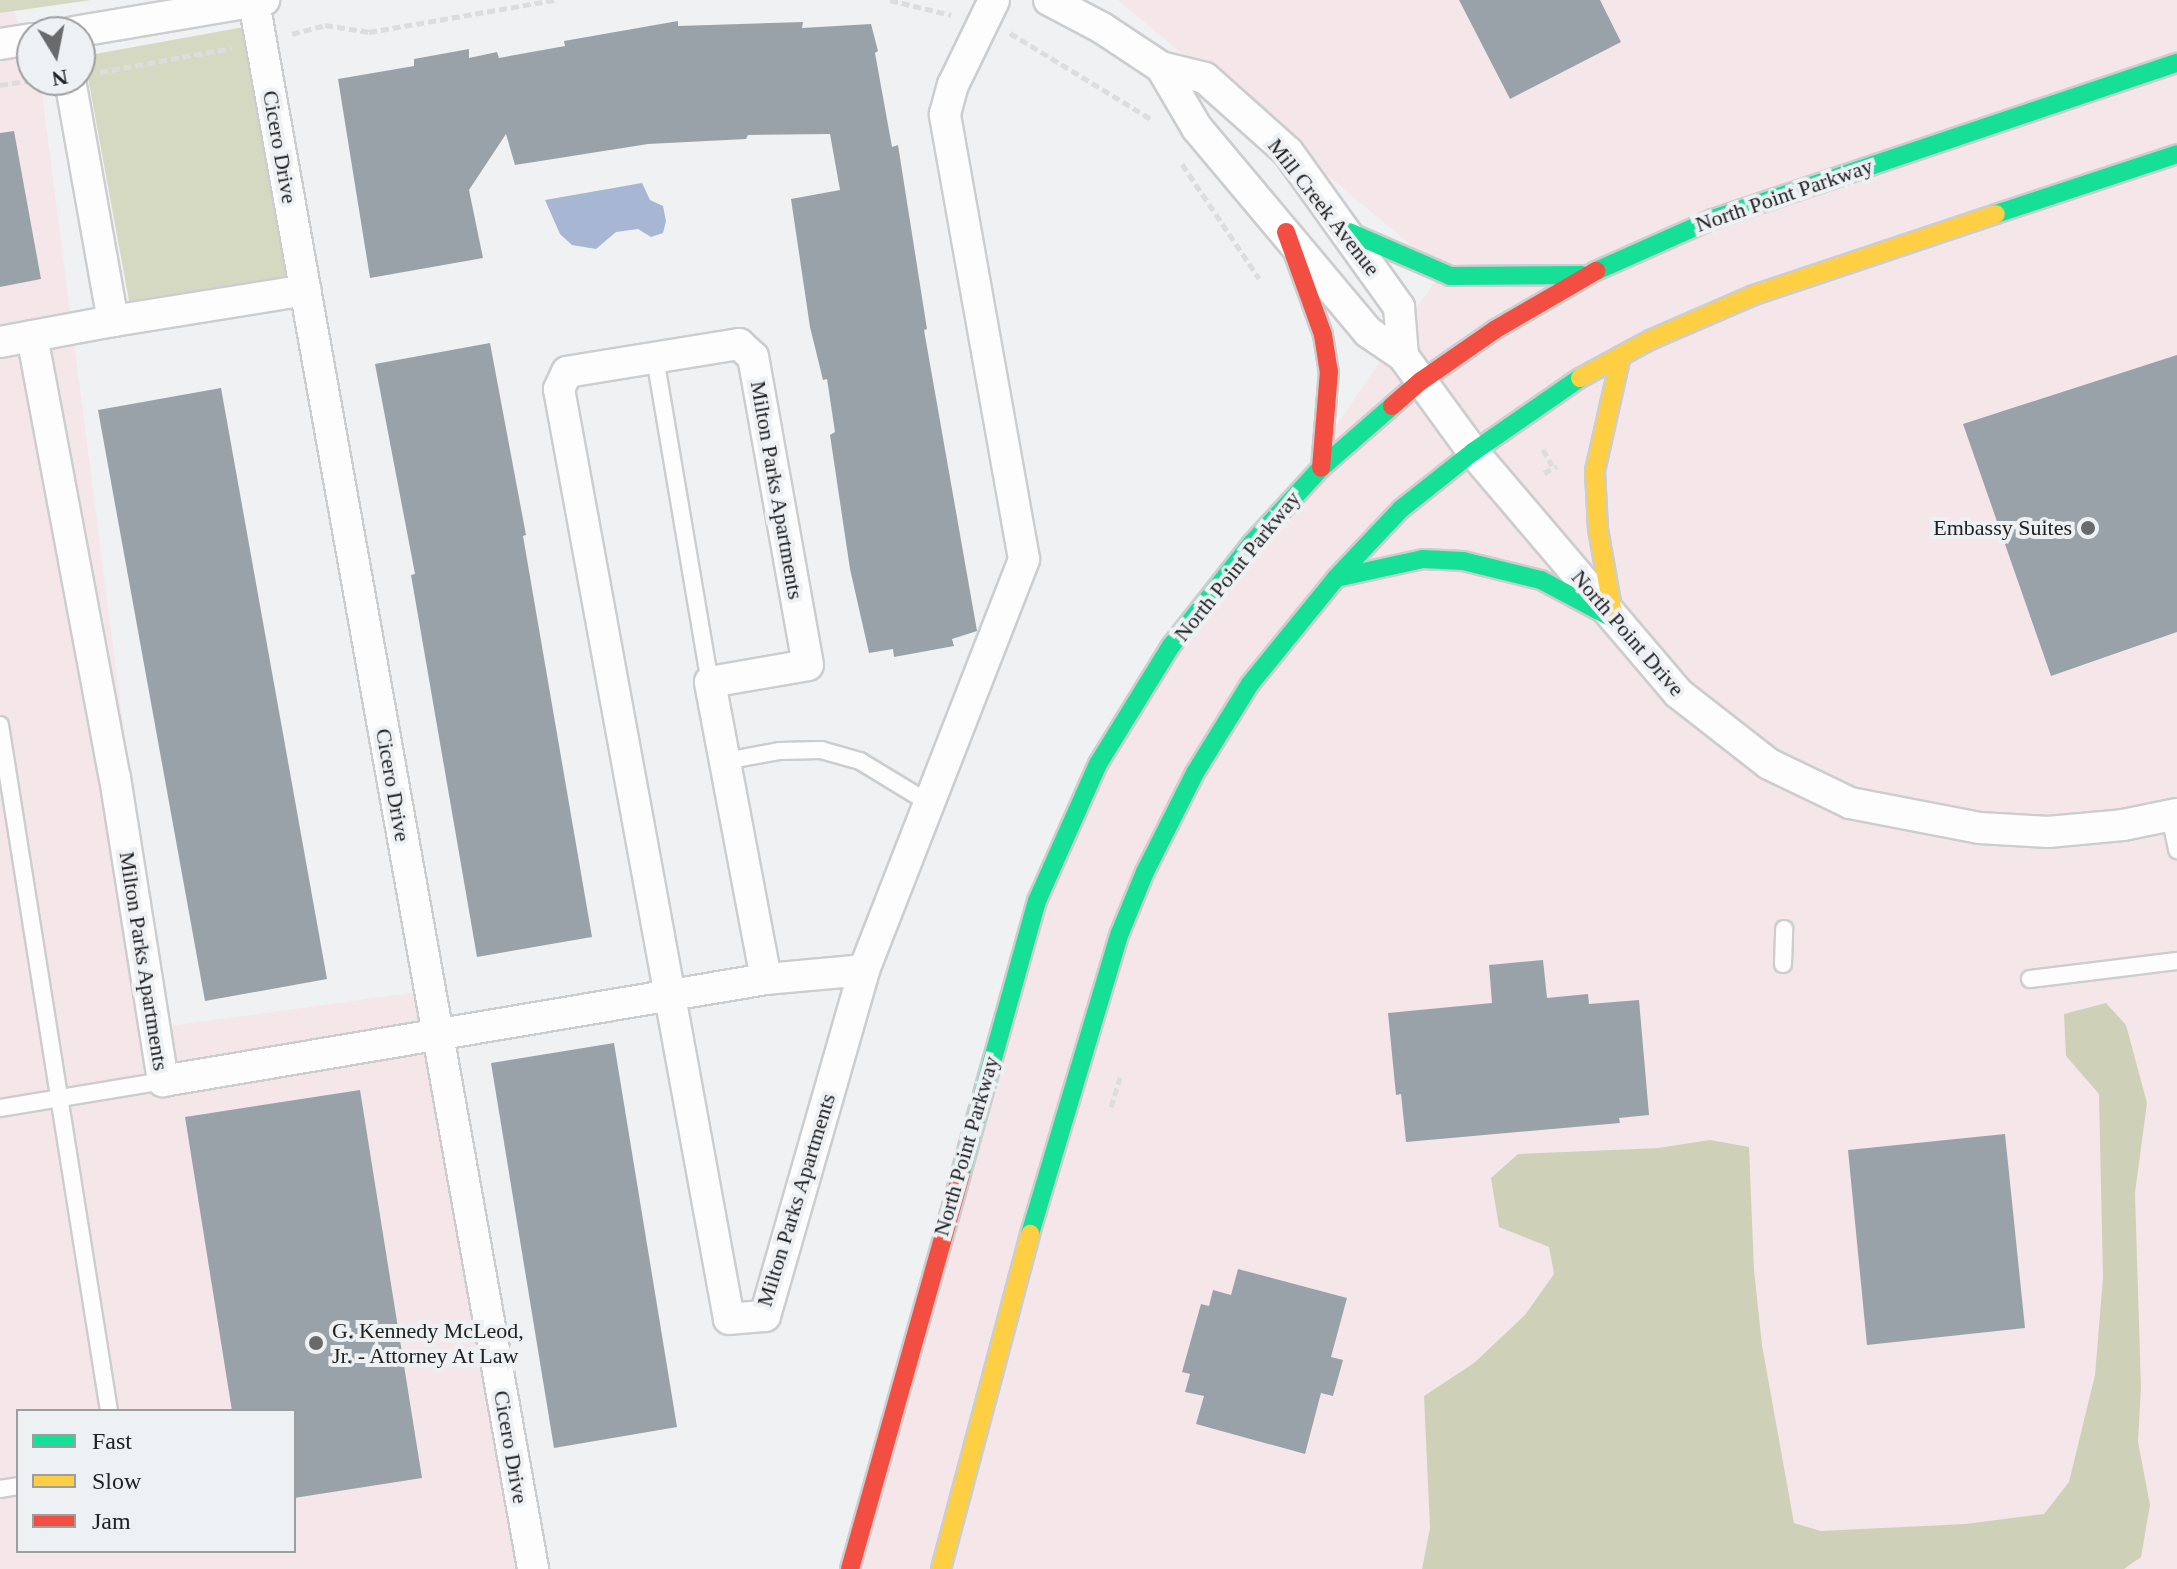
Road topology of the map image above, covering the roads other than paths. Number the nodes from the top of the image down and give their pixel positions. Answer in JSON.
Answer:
{"nodes":[{"id":1,"x":1049,"y":0,"type":"edge"},
{"id":2,"x":259,"y":1,"type":"edge"},
{"id":3,"x":988,"y":12,"type":"edge"},
{"id":4,"x":96,"y":28,"type":"edge"},
{"id":5,"x":2177,"y":63,"type":"edge"},
{"id":6,"x":1161,"y":67,"type":"junction"},
{"id":7,"x":83,"y":96,"type":"edge"},
{"id":8,"x":2177,"y":154,"type":"edge"},
{"id":9,"x":1286,"y":232,"type":"junction"},
{"id":10,"x":1349,"y":232,"type":"junction"},
{"id":11,"x":1589,"y":275,"type":"junction"},
{"id":12,"x":306,"y":290,"type":"junction"},
{"id":13,"x":113,"y":321,"type":"junction"},
{"id":14,"x":32,"y":336,"type":"junction"},
{"id":15,"x":0,"y":342,"type":"edge"},
{"id":16,"x":1403,"y":356,"type":"junction"},
{"id":17,"x":1621,"y":356,"type":"junction"},
{"id":18,"x":655,"y":358,"type":"junction"},
{"id":19,"x":1421,"y":381,"type":"junction"},
{"id":20,"x":1473,"y":452,"type":"junction"},
{"id":21,"x":1321,"y":468,"type":"junction"},
{"id":22,"x":1336,"y":578,"type":"junction"},
{"id":23,"x":1614,"y":619,"type":"junction"},
{"id":24,"x":710,"y":682,"type":"junction"},
{"id":25,"x":0,"y":725,"type":"edge"},
{"id":26,"x":725,"y":761,"type":"junction"},
{"id":27,"x":929,"y":803,"type":"junction"},
{"id":28,"x":2173,"y":815,"type":"edge"},
{"id":29,"x":2177,"y":850,"type":"edge"},
{"id":30,"x":1784,"y":929,"type":"dead end"},
{"id":31,"x":2177,"y":961,"type":"edge"},
{"id":32,"x":1783,"y":964,"type":"dead end"},
{"id":33,"x":864,"y":970,"type":"junction"},
{"id":34,"x":766,"y":979,"type":"junction"},
{"id":35,"x":2030,"y":979,"type":"dead end"},
{"id":36,"x":670,"y":996,"type":"junction"},
{"id":37,"x":437,"y":1036,"type":"junction"},
{"id":38,"x":163,"y":1081,"type":"junction"},
{"id":39,"x":59,"y":1098,"type":"junction"},
{"id":40,"x":0,"y":1108,"type":"edge"},
{"id":41,"x":109,"y":1409,"type":"edge"},
{"id":42,"x":533,"y":1569,"type":"edge"},
{"id":43,"x":850,"y":1569,"type":"edge"},
{"id":44,"x":941,"y":1569,"type":"edge"}],
"edges":[{"from":1,"to":6,"type":"street","name":"Mill Creek Avenue"},
{"from":2,"to":4,"type":"street"},
{"from":2,"to":12,"type":"street","name":"Cicero Drive"},
{"from":3,"to":27,"type":"street","name":"Milton Parks Apartments"},
{"from":5,"to":11,"type":"street","name":"North Point Parkway"},
{"from":6,"to":9,"type":"street","name":"Mill Creek Avenue"},
{"from":6,"to":10,"type":"street","name":"Mill Creek Avenue"},
{"from":7,"to":13,"type":"street"},
{"from":8,"to":17,"type":"street"},
{"from":9,"to":16,"type":"street","name":"Mill Creek Avenue"},
{"from":9,"to":21,"type":"street"},
{"from":10,"to":11,"type":"street"},
{"from":10,"to":16,"type":"street","name":"Mill Creek Avenue"},
{"from":11,"to":19,"type":"street","name":"North Point Parkway"},
{"from":12,"to":13,"type":"street"},
{"from":12,"to":37,"type":"street","name":"Cicero Drive"},
{"from":13,"to":14,"type":"street"},
{"from":14,"to":15,"type":"street"},
{"from":14,"to":38,"type":"street","name":"Milton Parks Apartments"},
{"from":16,"to":19,"type":"street","name":"Mill Creek Avenue"},
{"from":17,"to":20,"type":"street"},
{"from":17,"to":23,"type":"street"},
{"from":18,"to":24,"type":"lane"},
{"from":18,"to":24,"type":"street","name":"Milton Parks Apartments"},
{"from":18,"to":36,"type":"street","name":"Milton Parks Apartments"},
{"from":19,"to":20,"type":"street","name":"North Point Drive"},
{"from":19,"to":21,"type":"street","name":"North Point Parkway"},
{"from":20,"to":22,"type":"street"},
{"from":20,"to":23,"type":"street","name":"North Point Drive"},
{"from":21,"to":43,"type":"street","name":"North Point Parkway"},
{"from":22,"to":23,"type":"street"},
{"from":22,"to":44,"type":"street"},
{"from":23,"to":28,"type":"street","name":"North Point Drive"},
{"from":24,"to":26,"type":"street"},
{"from":25,"to":39,"type":"lane"},
{"from":26,"to":27,"type":"lane"},
{"from":26,"to":34,"type":"street"},
{"from":27,"to":33,"type":"street","name":"Milton Parks Apartments"},
{"from":28,"to":29,"type":"lane"},
{"from":30,"to":32,"type":"lane"},
{"from":31,"to":35,"type":"lane"},
{"from":33,"to":34,"type":"street","name":"Milton Parks Apartments"},
{"from":33,"to":36,"type":"street","name":"Milton Parks Apartments"},
{"from":34,"to":36,"type":"street","name":"Milton Parks Apartments"},
{"from":36,"to":37,"type":"street","name":"Milton Parks Apartments"},
{"from":37,"to":38,"type":"street","name":"Milton Parks Apartments"},
{"from":37,"to":42,"type":"street","name":"Cicero Drive"},
{"from":38,"to":39,"type":"lane"},
{"from":39,"to":40,"type":"lane"},
{"from":39,"to":41,"type":"lane"}]}
